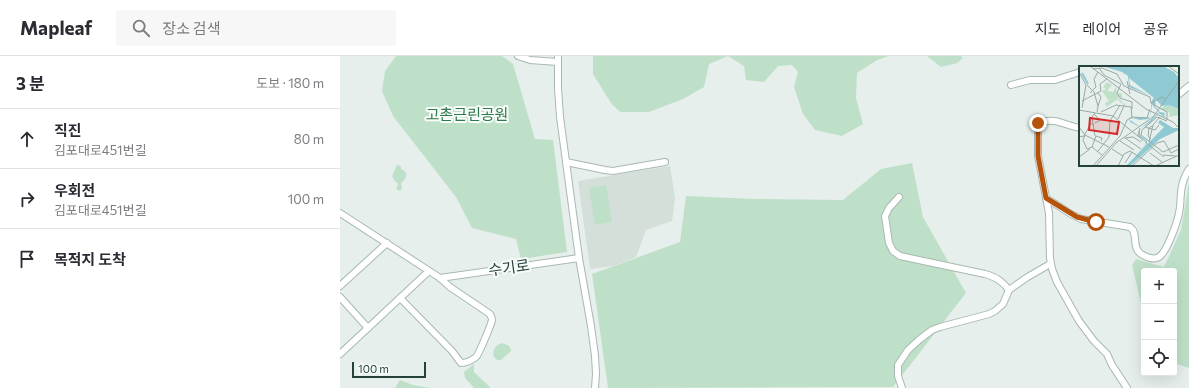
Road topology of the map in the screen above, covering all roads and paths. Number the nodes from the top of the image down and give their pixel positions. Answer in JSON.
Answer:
{"nodes":[{"id":1,"x":518,"y":56,"type":"edge"},
{"id":2,"x":558,"y":59,"type":"edge"},
{"id":3,"x":1079,"y":72,"type":"edge"},
{"id":4,"x":1011,"y":85,"type":"dead end"},
{"id":5,"x":1189,"y":86,"type":"edge"},
{"id":6,"x":1179,"y":94,"type":"edge"},
{"id":7,"x":1079,"y":128,"type":"edge"},
{"id":8,"x":566,"y":162,"type":"junction"},
{"id":9,"x":665,"y":162,"type":"dead end"},
{"id":10,"x":1189,"y":169,"type":"edge"},
{"id":11,"x":899,"y":197,"type":"dead end"},
{"id":12,"x":1046,"y":198,"type":"junction"},
{"id":13,"x":340,"y":213,"type":"edge"},
{"id":14,"x":387,"y":243,"type":"junction"},
{"id":15,"x":579,"y":258,"type":"junction"},
{"id":16,"x":1050,"y":264,"type":"junction"},
{"id":17,"x":429,"y":271,"type":"junction"},
{"id":18,"x":440,"y":278,"type":"junction"},
{"id":19,"x":340,"y":286,"type":"edge"},
{"id":20,"x":1009,"y":290,"type":"junction"},
{"id":21,"x":340,"y":297,"type":"edge"},
{"id":22,"x":400,"y":298,"type":"junction"},
{"id":23,"x":368,"y":328,"type":"junction"},
{"id":24,"x":340,"y":354,"type":"edge"},
{"id":25,"x":595,"y":388,"type":"edge"},
{"id":26,"x":902,"y":388,"type":"edge"},
{"id":27,"x":1127,"y":388,"type":"edge"}],
"edges":[{"from":1,"to":2,"type":"street"},
{"from":2,"to":8,"type":"street"},
{"from":3,"to":4,"type":"street"},
{"from":5,"to":6,"type":"street"},
{"from":7,"to":12,"type":"street"},
{"from":8,"to":9,"type":"street"},
{"from":8,"to":15,"type":"street"},
{"from":10,"to":12,"type":"street"},
{"from":11,"to":20,"type":"street"},
{"from":12,"to":16,"type":"street"},
{"from":13,"to":14,"type":"street"},
{"from":14,"to":17,"type":"street"},
{"from":14,"to":19,"type":"street"},
{"from":15,"to":18,"type":"street","name":"수기로"},
{"from":15,"to":25,"type":"street"},
{"from":16,"to":20,"type":"street"},
{"from":16,"to":27,"type":"street"},
{"from":17,"to":18,"type":"street"},
{"from":17,"to":22,"type":"street"},
{"from":18,"to":22,"type":"street"},
{"from":20,"to":26,"type":"street"},
{"from":21,"to":23,"type":"street"},
{"from":22,"to":23,"type":"street"},
{"from":23,"to":24,"type":"street"}]}
